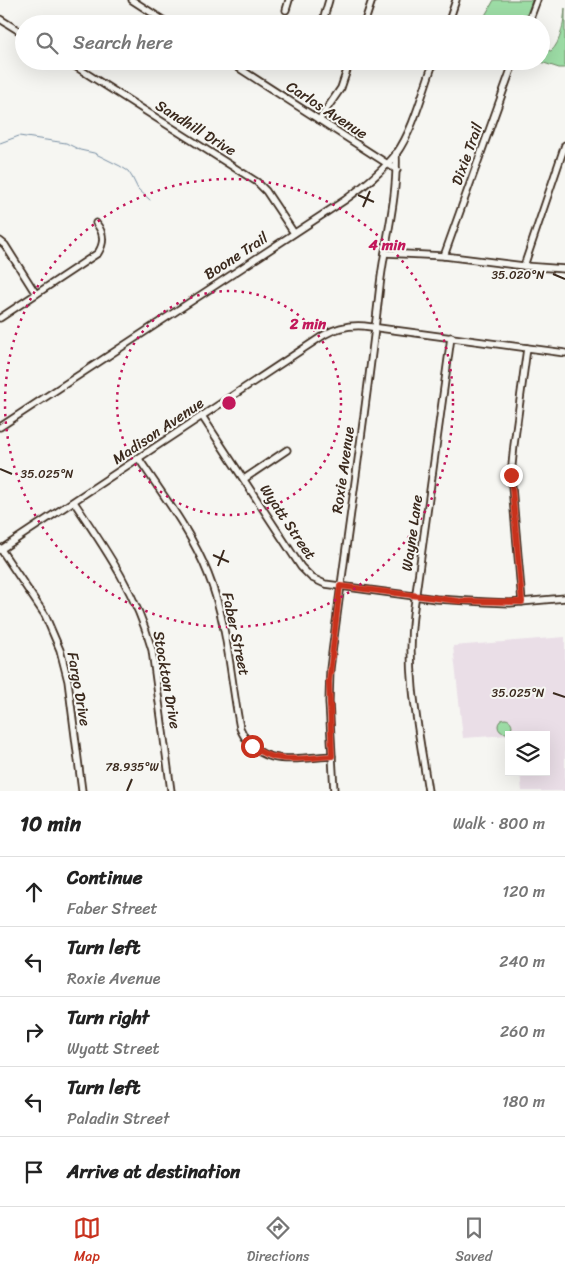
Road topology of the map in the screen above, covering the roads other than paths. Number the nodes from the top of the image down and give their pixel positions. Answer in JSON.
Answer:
{"nodes":[{"id":1,"x":132,"y":0,"type":"edge"},
{"id":2,"x":289,"y":0,"type":"edge"},
{"id":3,"x":329,"y":0,"type":"edge"},
{"id":4,"x":372,"y":0,"type":"edge"},
{"id":5,"x":456,"y":0,"type":"edge"},
{"id":6,"x":536,"y":0,"type":"edge"},
{"id":7,"x":142,"y":3,"type":"edge"},
{"id":8,"x":286,"y":10,"type":"dead end"},
{"id":9,"x":157,"y":15,"type":"edge"},
{"id":10,"x":325,"y":15,"type":"edge"},
{"id":11,"x":367,"y":15,"type":"edge"},
{"id":12,"x":451,"y":15,"type":"edge"},
{"id":13,"x":531,"y":15,"type":"edge"},
{"id":14,"x":0,"y":19,"type":"edge"},
{"id":15,"x":15,"y":28,"type":"edge"},
{"id":16,"x":81,"y":70,"type":"edge"},
{"id":17,"x":242,"y":70,"type":"edge"},
{"id":18,"x":348,"y":70,"type":"edge"},
{"id":19,"x":431,"y":70,"type":"edge"},
{"id":20,"x":511,"y":70,"type":"edge"},
{"id":21,"x":319,"y":120,"type":"junction"},
{"id":22,"x":565,"y":145,"type":"edge"},
{"id":23,"x":396,"y":153,"type":"junction"},
{"id":24,"x":388,"y":164,"type":"junction"},
{"id":25,"x":397,"y":170,"type":"junction"},
{"id":26,"x":96,"y":223,"type":"dead end"},
{"id":27,"x":294,"y":233,"type":"junction"},
{"id":28,"x":0,"y":240,"type":"edge"},
{"id":29,"x":385,"y":253,"type":"junction"},
{"id":30,"x":444,"y":256,"type":"junction"},
{"id":31,"x":524,"y":266,"type":"junction"},
{"id":32,"x":565,"y":269,"type":"edge"},
{"id":33,"x":36,"y":294,"type":"junction"},
{"id":34,"x":0,"y":318,"type":"edge"},
{"id":35,"x":376,"y":327,"type":"junction"},
{"id":36,"x":451,"y":337,"type":"junction"},
{"id":37,"x":527,"y":348,"type":"junction"},
{"id":38,"x":565,"y":353,"type":"edge"},
{"id":39,"x":202,"y":416,"type":"junction"},
{"id":40,"x":0,"y":427,"type":"edge"},
{"id":41,"x":287,"y":450,"type":"dead end"},
{"id":42,"x":139,"y":459,"type":"junction"},
{"id":43,"x":244,"y":479,"type":"junction"},
{"id":44,"x":74,"y":502,"type":"junction"},
{"id":45,"x":0,"y":549,"type":"edge"},
{"id":46,"x":340,"y":586,"type":"junction"},
{"id":47,"x":416,"y":596,"type":"junction"},
{"id":48,"x":565,"y":598,"type":"edge"},
{"id":49,"x":522,"y":602,"type":"junction"},
{"id":50,"x":332,"y":756,"type":"junction"},
{"id":51,"x":82,"y":791,"type":"edge"},
{"id":52,"x":172,"y":791,"type":"edge"},
{"id":53,"x":334,"y":791,"type":"edge"},
{"id":54,"x":428,"y":791,"type":"edge"}],
"edges":[{"from":1,"to":7,"type":"street"},
{"from":2,"to":8,"type":"street"},
{"from":3,"to":10,"type":"street"},
{"from":4,"to":11,"type":"street"},
{"from":5,"to":12,"type":"street"},
{"from":6,"to":13,"type":"street"},
{"from":7,"to":9,"type":"street"},
{"from":14,"to":15,"type":"street"},
{"from":16,"to":27,"type":"street","name":"Sandhill Drive"},
{"from":17,"to":21,"type":"street","name":"Carlos Avenue"},
{"from":18,"to":21,"type":"street"},
{"from":19,"to":23,"type":"street","name":"Boone Trail"},
{"from":20,"to":30,"type":"street","name":"Dixie Trail"},
{"from":21,"to":24,"type":"street","name":"Carlos Avenue"},
{"from":22,"to":31,"type":"street"},
{"from":23,"to":24,"type":"street","name":"Boone Trail"},
{"from":23,"to":25,"type":"street","name":"Roxie Avenue"},
{"from":24,"to":25,"type":"street","name":"Carlos Avenue"},
{"from":24,"to":27,"type":"street","name":"Boone Trail"},
{"from":25,"to":29,"type":"street","name":"Roxie Avenue"},
{"from":26,"to":33,"type":"street"},
{"from":27,"to":40,"type":"street","name":"Boone Trail"},
{"from":28,"to":33,"type":"street"},
{"from":29,"to":30,"type":"street"},
{"from":29,"to":35,"type":"street","name":"Roxie Avenue"},
{"from":30,"to":31,"type":"street"},
{"from":31,"to":32,"type":"street"},
{"from":33,"to":34,"type":"street"},
{"from":35,"to":36,"type":"street","name":"Madison Avenue"},
{"from":35,"to":39,"type":"street","name":"Madison Avenue"},
{"from":35,"to":46,"type":"street","name":"Roxie Avenue"},
{"from":36,"to":37,"type":"street","name":"Madison Avenue"},
{"from":36,"to":47,"type":"street","name":"Wayne Lane"},
{"from":37,"to":38,"type":"street","name":"Madison Avenue"},
{"from":37,"to":49,"type":"street"},
{"from":39,"to":42,"type":"street","name":"Madison Avenue"},
{"from":39,"to":43,"type":"street","name":"Wyatt Street"},
{"from":41,"to":43,"type":"street"},
{"from":42,"to":44,"type":"street","name":"Madison Avenue"},
{"from":42,"to":50,"type":"street","name":"Faber Street"},
{"from":43,"to":46,"type":"street","name":"Wyatt Street"},
{"from":44,"to":45,"type":"street","name":"Madison Avenue"},
{"from":44,"to":52,"type":"street","name":"Stockton Drive"},
{"from":45,"to":51,"type":"street","name":"Fargo Drive"},
{"from":46,"to":47,"type":"street","name":"Wyatt Street"},
{"from":46,"to":50,"type":"street","name":"Roxie Avenue"},
{"from":47,"to":49,"type":"street","name":"Wyatt Street"},
{"from":47,"to":54,"type":"street","name":"Wayne Lane"},
{"from":48,"to":49,"type":"street","name":"Wyatt Street"},
{"from":50,"to":53,"type":"street","name":"Roxie Avenue"}]}
